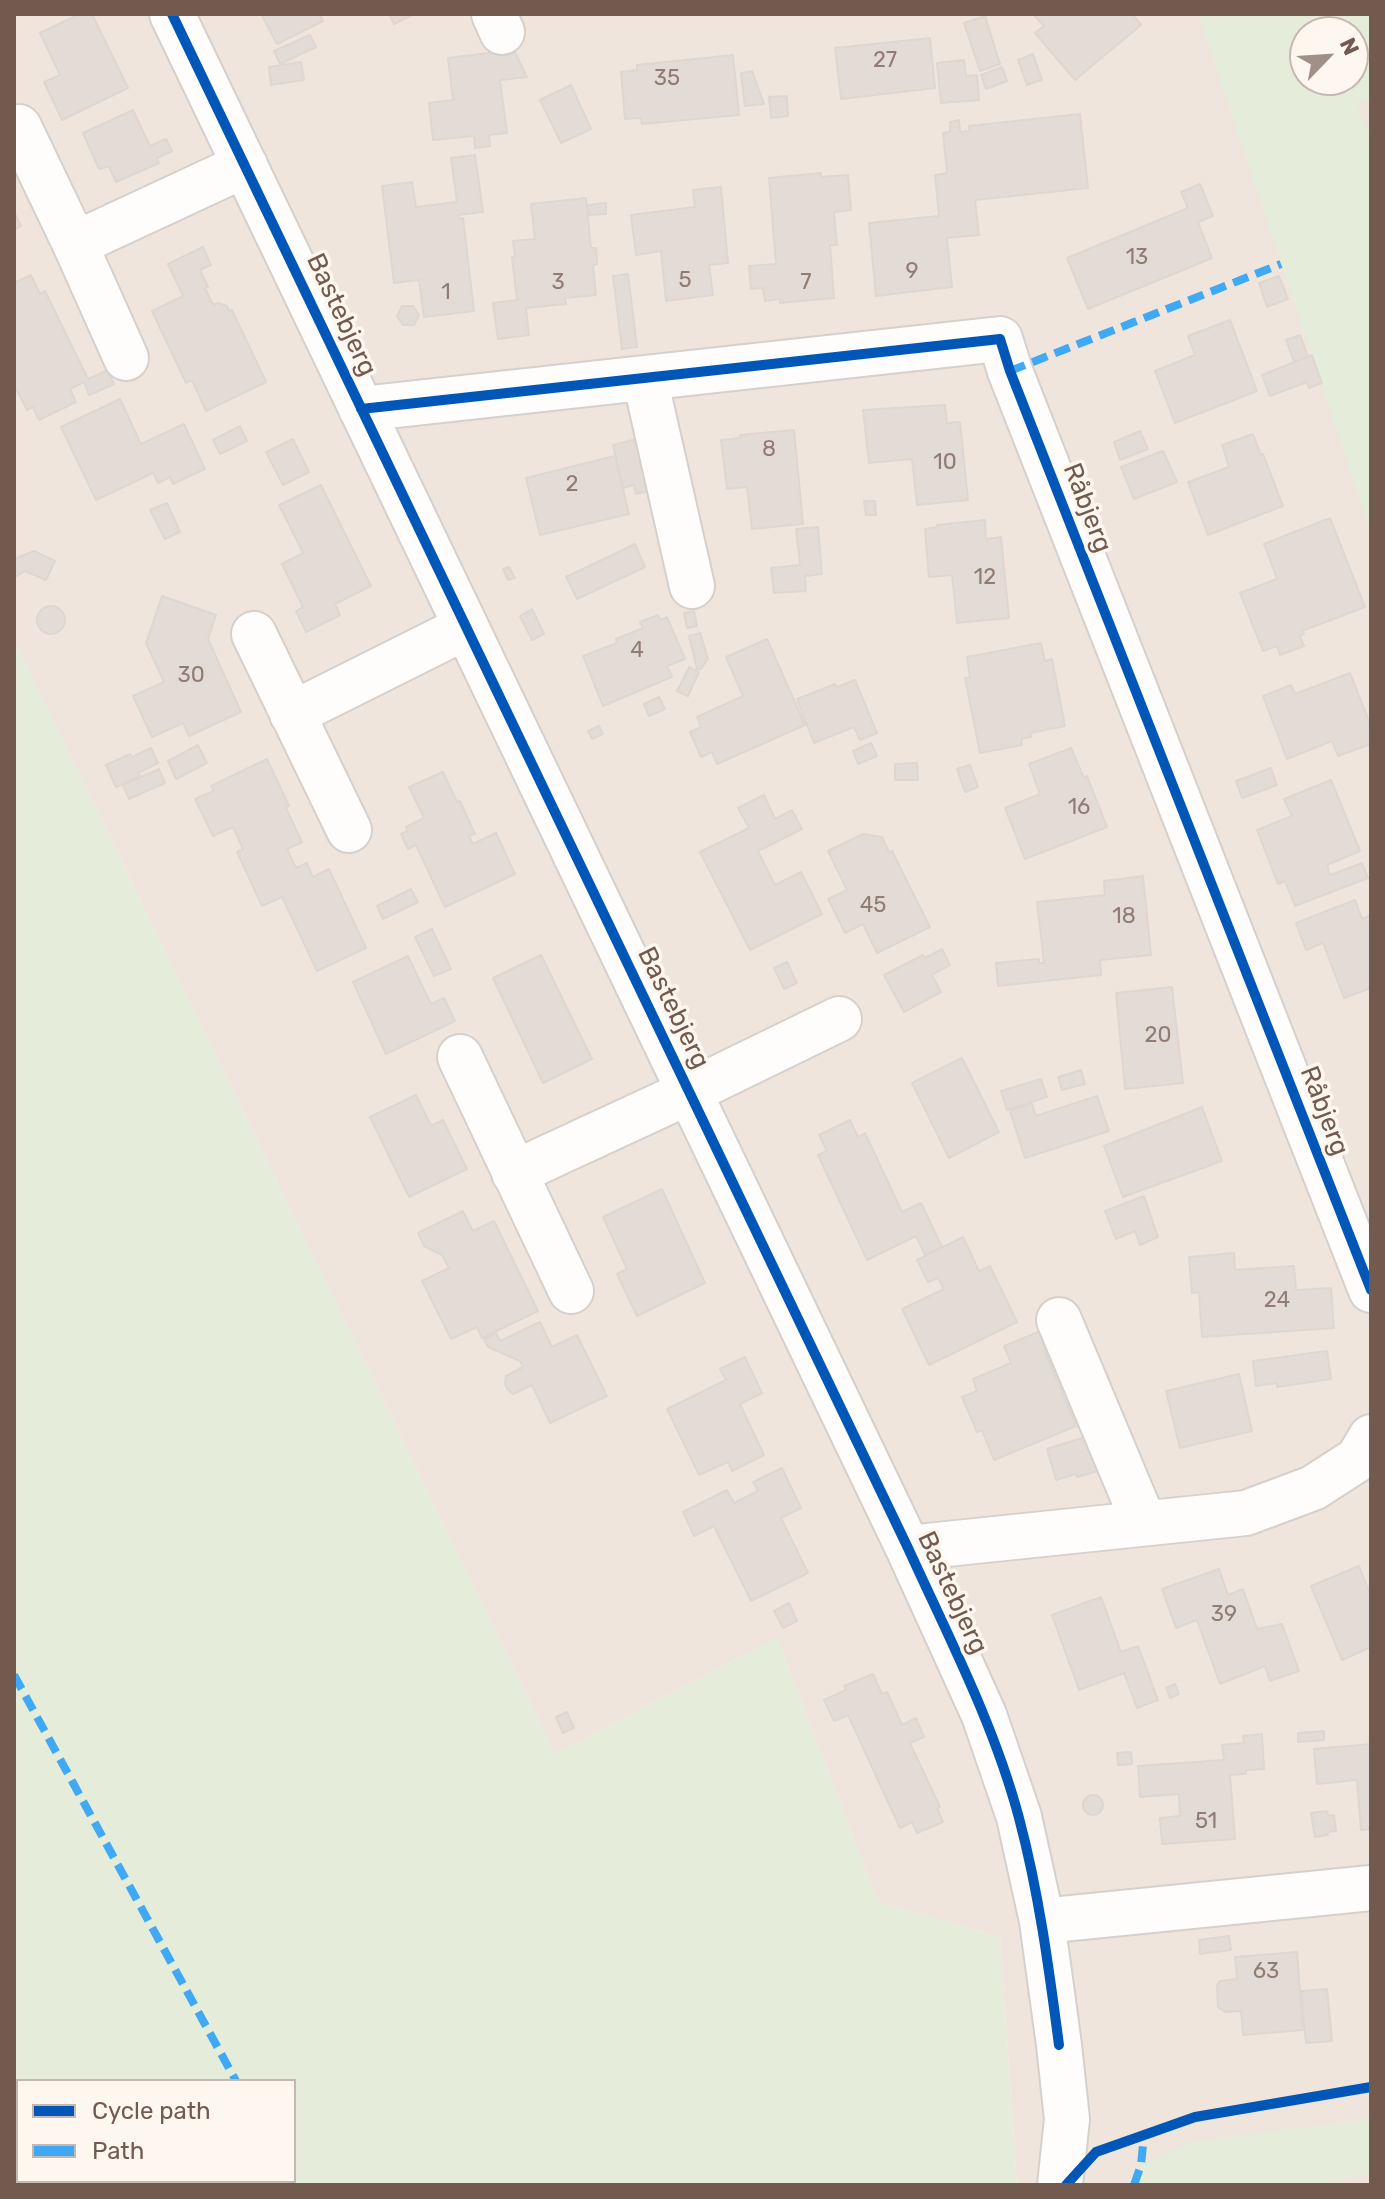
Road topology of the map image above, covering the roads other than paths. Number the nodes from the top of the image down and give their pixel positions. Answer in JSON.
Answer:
{"nodes":[{"id":1,"x":172,"y":14,"type":"edge"},
{"id":2,"x":19,"y":127,"type":"dead end"},
{"id":3,"x":245,"y":165,"type":"junction"},
{"id":4,"x":75,"y":244,"type":"junction"},
{"id":5,"x":126,"y":358,"type":"dead end"},
{"id":6,"x":645,"y":379,"type":"junction"},
{"id":7,"x":361,"y":409,"type":"junction"},
{"id":8,"x":692,"y":586,"type":"dead end"},
{"id":9,"x":466,"y":627,"type":"junction"},
{"id":10,"x":254,"y":634,"type":"dead end"},
{"id":11,"x":292,"y":714,"type":"junction"},
{"id":12,"x":349,"y":830,"type":"dead end"},
{"id":13,"x":839,"y":1019,"type":"dead end"},
{"id":14,"x":460,"y":1057,"type":"dead end"},
{"id":15,"x":689,"y":1092,"type":"junction"},
{"id":16,"x":514,"y":1173,"type":"junction"},
{"id":17,"x":1371,"y":1290,"type":"edge"},
{"id":18,"x":571,"y":1291,"type":"dead end"},
{"id":19,"x":1059,"y":1320,"type":"dead end"},
{"id":20,"x":1371,"y":1437,"type":"edge"},
{"id":21,"x":1144,"y":1523,"type":"junction"},
{"id":22,"x":908,"y":1548,"type":"junction"},
{"id":23,"x":1371,"y":1888,"type":"edge"},
{"id":24,"x":1042,"y":1921,"type":"junction"},
{"id":25,"x":1060,"y":2185,"type":"edge"}],
"edges":[{"from":1,"to":3,"type":"street","name":"Bastebjerg"},
{"from":2,"to":4,"type":"street"},
{"from":3,"to":4,"type":"street"},
{"from":3,"to":7,"type":"street","name":"Bastebjerg"},
{"from":4,"to":5,"type":"street"},
{"from":6,"to":7,"type":"street","name":"Råbjerg"},
{"from":6,"to":8,"type":"street"},
{"from":6,"to":17,"type":"street","name":"Råbjerg"},
{"from":7,"to":9,"type":"street","name":"Bastebjerg"},
{"from":9,"to":11,"type":"street"},
{"from":9,"to":15,"type":"street","name":"Bastebjerg"},
{"from":10,"to":11,"type":"street"},
{"from":11,"to":12,"type":"street"},
{"from":13,"to":15,"type":"street","name":"Bastebjerg"},
{"from":14,"to":16,"type":"street"},
{"from":15,"to":16,"type":"street","name":"Bastebjerg"},
{"from":15,"to":22,"type":"street","name":"Bastebjerg"},
{"from":16,"to":18,"type":"street"},
{"from":19,"to":21,"type":"street"},
{"from":20,"to":21,"type":"street"},
{"from":21,"to":22,"type":"street"},
{"from":22,"to":24,"type":"street","name":"Bastebjerg"},
{"from":23,"to":24,"type":"street"},
{"from":24,"to":25,"type":"street","name":"Bastebjerg"}]}
